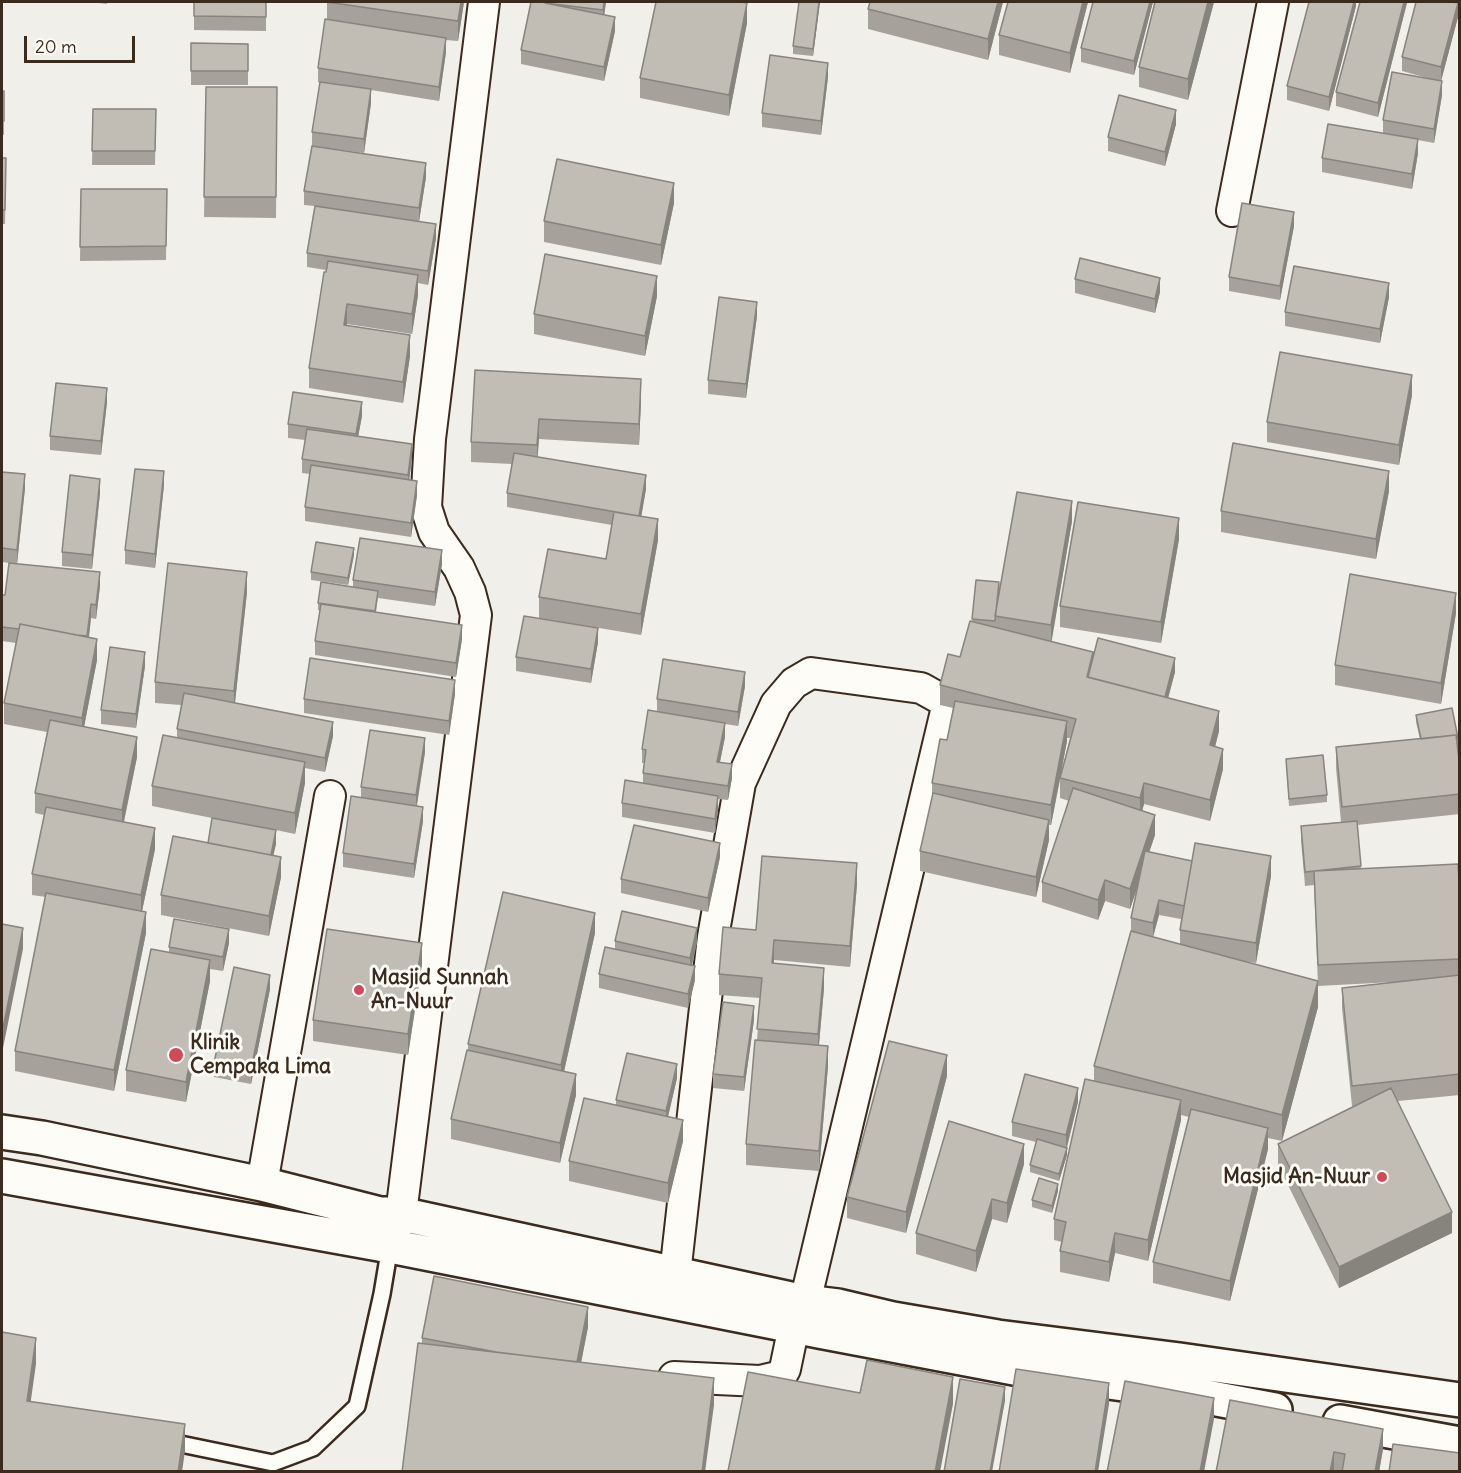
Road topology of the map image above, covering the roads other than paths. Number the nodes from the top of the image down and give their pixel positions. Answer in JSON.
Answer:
{"nodes":[{"id":1,"x":484,"y":2,"type":"edge"},
{"id":2,"x":1273,"y":2,"type":"edge"},
{"id":3,"x":1232,"y":211,"type":"dead end"},
{"id":4,"x":330,"y":796,"type":"dead end"},
{"id":5,"x":2,"y":1132,"type":"edge"},
{"id":6,"x":2,"y":1176,"type":"edge"},
{"id":7,"x":262,"y":1184,"type":"junction"},
{"id":8,"x":400,"y":1215,"type":"junction"},
{"id":9,"x":390,"y":1246,"type":"junction"},
{"id":10,"x":675,"y":1274,"type":"junction"},
{"id":11,"x":800,"y":1314,"type":"junction"},
{"id":12,"x":646,"y":1377,"type":"edge"},
{"id":13,"x":1460,"y":1400,"type":"edge"},
{"id":14,"x":148,"y":1437,"type":"edge"},
{"id":15,"x":1460,"y":1444,"type":"edge"}],
"edges":[{"from":1,"to":8,"type":"street"},
{"from":2,"to":3,"type":"street"},
{"from":4,"to":7,"type":"street"},
{"from":5,"to":7,"type":"highway"},
{"from":6,"to":9,"type":"highway"},
{"from":7,"to":8,"type":"highway"},
{"from":8,"to":9,"type":"street"},
{"from":8,"to":10,"type":"highway"},
{"from":9,"to":11,"type":"highway"},
{"from":9,"to":14,"type":"lane"},
{"from":10,"to":11,"type":"highway"},
{"from":10,"to":11,"type":"street"},
{"from":11,"to":12,"type":"street"},
{"from":11,"to":13,"type":"highway"},
{"from":11,"to":15,"type":"highway"}]}
